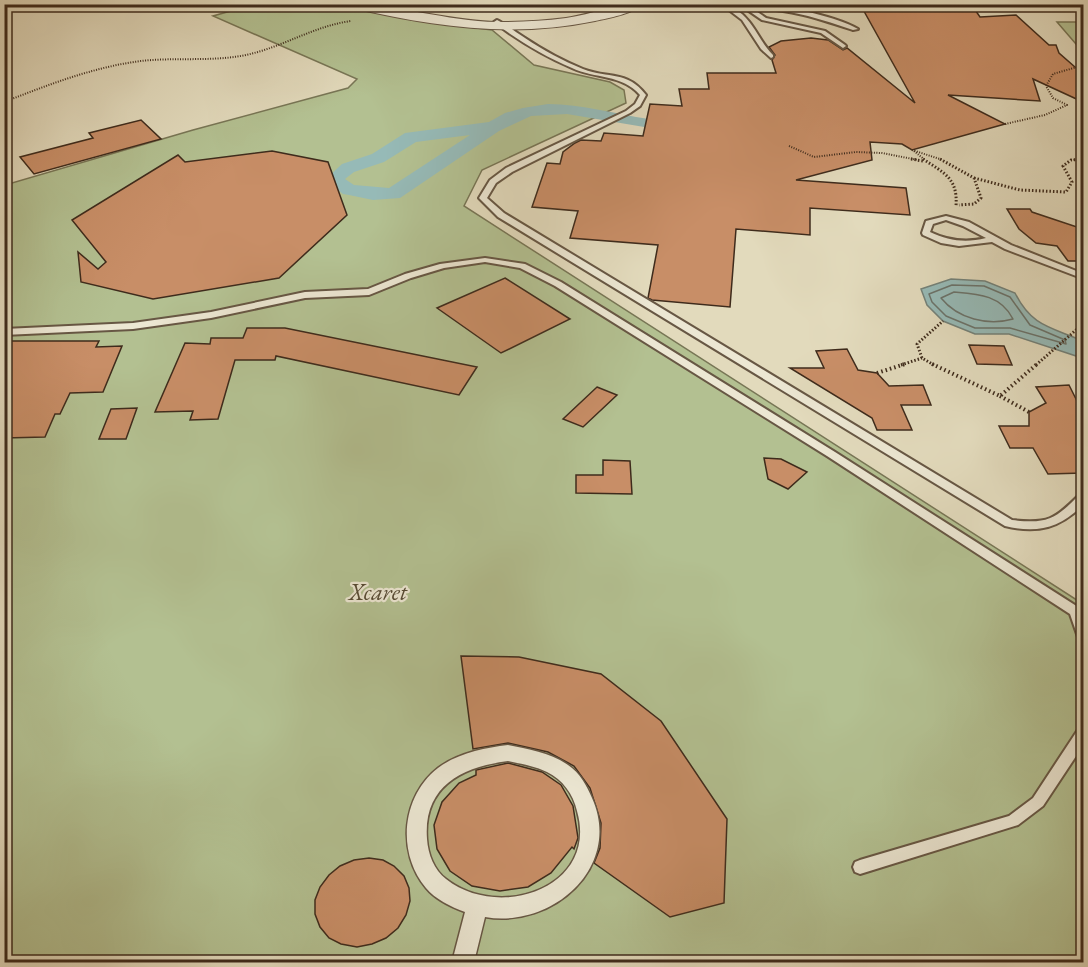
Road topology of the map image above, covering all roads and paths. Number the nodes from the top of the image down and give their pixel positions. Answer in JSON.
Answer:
{"nodes":[{"id":1,"x":353,"y":4,"type":"edge"},
{"id":2,"x":387,"y":4,"type":"edge"},
{"id":3,"x":617,"y":4,"type":"edge"},
{"id":4,"x":636,"y":4,"type":"edge"},
{"id":5,"x":723,"y":4,"type":"edge"},
{"id":6,"x":744,"y":5,"type":"edge"},
{"id":7,"x":732,"y":10,"type":"junction"},
{"id":8,"x":356,"y":21,"type":"dead end"},
{"id":9,"x":501,"y":25,"type":"junction"},
{"id":10,"x":855,"y":29,"type":"dead end"},
{"id":11,"x":843,"y":46,"type":"dead end"},
{"id":12,"x":771,"y":56,"type":"dead end"},
{"id":13,"x":1083,"y":65,"type":"edge"},
{"id":14,"x":4,"y":102,"type":"edge"},
{"id":15,"x":1005,"y":124,"type":"dead end"},
{"id":16,"x":789,"y":146,"type":"dead end"},
{"id":17,"x":1083,"y":159,"type":"edge"},
{"id":18,"x":923,"y":160,"type":"junction"},
{"id":19,"x":974,"y":178,"type":"junction"},
{"id":20,"x":958,"y":197,"type":"dead end"},
{"id":21,"x":957,"y":205,"type":"dead end"},
{"id":22,"x":994,"y":239,"type":"junction"},
{"id":23,"x":1083,"y":277,"type":"edge"},
{"id":24,"x":943,"y":321,"type":"dead end"},
{"id":25,"x":1083,"y":323,"type":"edge"},
{"id":26,"x":4,"y":332,"type":"edge"},
{"id":27,"x":922,"y":358,"type":"junction"},
{"id":28,"x":877,"y":373,"type":"dead end"},
{"id":29,"x":1000,"y":396,"type":"junction"},
{"id":30,"x":1029,"y":412,"type":"dead end"},
{"id":31,"x":1083,"y":497,"type":"edge"},
{"id":32,"x":1079,"y":612,"type":"edge"},
{"id":33,"x":1083,"y":638,"type":"edge"},
{"id":34,"x":1083,"y":732,"type":"edge"},
{"id":35,"x":860,"y":867,"type":"dead end"},
{"id":36,"x":477,"y":905,"type":"junction"},
{"id":37,"x":463,"y":963,"type":"edge"}],
"edges":[{"from":1,"to":9,"type":"street"},
{"from":2,"to":9,"type":"street"},
{"from":3,"to":9,"type":"street"},
{"from":4,"to":9,"type":"street"},
{"from":5,"to":7,"type":"lane"},
{"from":6,"to":7,"type":"lane"},
{"from":6,"to":10,"type":"lane"},
{"from":6,"to":11,"type":"lane"},
{"from":7,"to":12,"type":"lane"},
{"from":8,"to":14,"type":"path"},
{"from":9,"to":31,"type":"lane"},
{"from":13,"to":15,"type":"path"},
{"from":16,"to":18,"type":"path"},
{"from":17,"to":19,"type":"path"},
{"from":18,"to":19,"type":"path"},
{"from":18,"to":20,"type":"path"},
{"from":19,"to":21,"type":"path"},
{"from":22,"to":22,"type":"lane"},
{"from":22,"to":23,"type":"lane"},
{"from":24,"to":27,"type":"path"},
{"from":25,"to":29,"type":"path"},
{"from":26,"to":32,"type":"lane"},
{"from":27,"to":28,"type":"path"},
{"from":27,"to":29,"type":"path"},
{"from":29,"to":30,"type":"path"},
{"from":32,"to":33,"type":"lane"},
{"from":34,"to":35,"type":"lane"},
{"from":36,"to":36,"type":"street"},
{"from":36,"to":37,"type":"street"}]}
